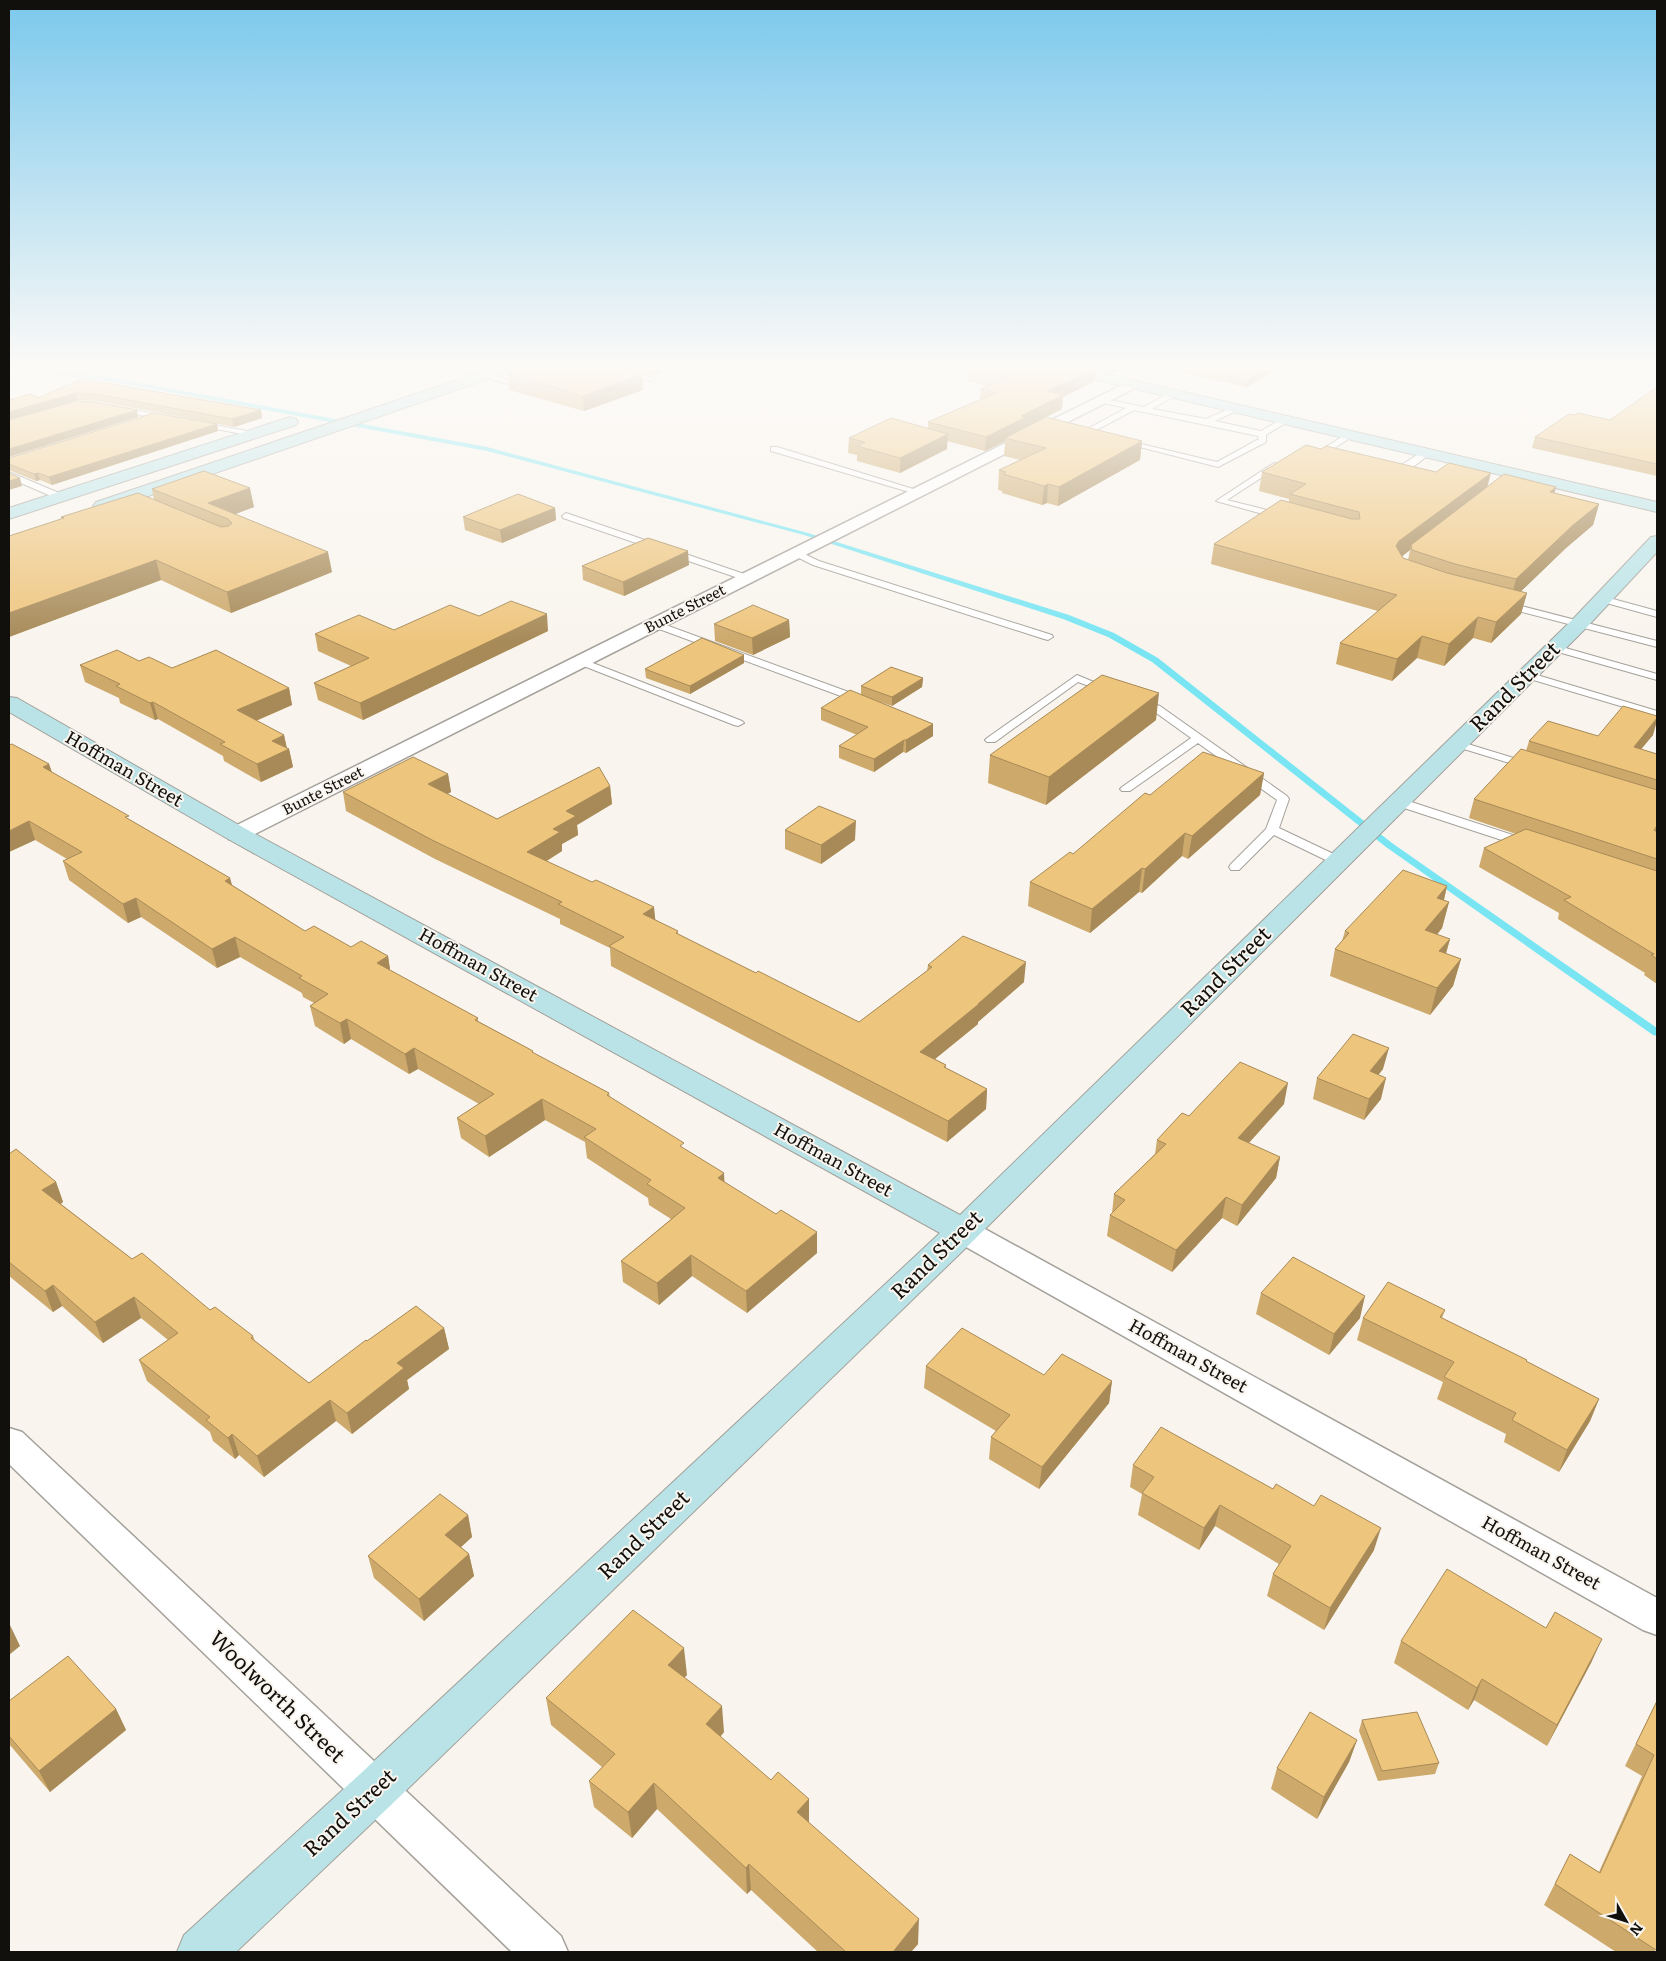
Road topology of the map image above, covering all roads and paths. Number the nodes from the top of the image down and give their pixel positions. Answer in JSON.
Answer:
{"nodes":[{"id":1,"x":172,"y":461,"type":"edge"},
{"id":2,"x":199,"y":461,"type":"edge"},
{"id":3,"x":236,"y":461,"type":"edge"},
{"id":4,"x":813,"y":461,"type":"edge"},
{"id":5,"x":981,"y":461,"type":"edge"},
{"id":6,"x":1200,"y":461,"type":"edge"},
{"id":7,"x":1226,"y":461,"type":"edge"},
{"id":8,"x":1285,"y":461,"type":"edge"},
{"id":9,"x":1414,"y":461,"type":"edge"},
{"id":10,"x":1457,"y":461,"type":"edge"},
{"id":11,"x":1379,"y":466,"type":"edge"},
{"id":12,"x":217,"y":467,"type":"junction"},
{"id":13,"x":9,"y":475,"type":"edge"},
{"id":14,"x":1522,"y":476,"type":"junction"},
{"id":15,"x":1506,"y":485,"type":"edge"},
{"id":16,"x":919,"y":492,"type":"junction"},
{"id":17,"x":61,"y":497,"type":"junction"},
{"id":18,"x":122,"y":499,"type":"junction"},
{"id":19,"x":140,"y":506,"type":"edge"},
{"id":20,"x":1657,"y":507,"type":"edge"},
{"id":21,"x":84,"y":512,"type":"edge"},
{"id":22,"x":9,"y":514,"type":"edge"},
{"id":23,"x":566,"y":516,"type":"dead end"},
{"id":24,"x":1286,"y":518,"type":"edge"},
{"id":25,"x":1657,"y":541,"type":"edge"},
{"id":26,"x":803,"y":550,"type":"junction"},
{"id":27,"x":747,"y":578,"type":"junction"},
{"id":28,"x":1602,"y":599,"type":"junction"},
{"id":29,"x":1494,"y":602,"type":"edge"},
{"id":30,"x":1657,"y":614,"type":"edge"},
{"id":31,"x":1580,"y":623,"type":"junction"},
{"id":32,"x":655,"y":624,"type":"junction"},
{"id":33,"x":1048,"y":637,"type":"dead end"},
{"id":34,"x":1657,"y":644,"type":"edge"},
{"id":35,"x":1555,"y":648,"type":"junction"},
{"id":36,"x":580,"y":662,"type":"junction"},
{"id":37,"x":1526,"y":676,"type":"junction"},
{"id":38,"x":1657,"y":677,"type":"edge"},
{"id":39,"x":9,"y":703,"type":"edge"},
{"id":40,"x":876,"y":706,"type":"edge"},
{"id":41,"x":1657,"y":714,"type":"edge"},
{"id":42,"x":738,"y":723,"type":"dead end"},
{"id":43,"x":1198,"y":738,"type":"junction"},
{"id":44,"x":991,"y":740,"type":"dead end"},
{"id":45,"x":1458,"y":744,"type":"junction"},
{"id":46,"x":1543,"y":770,"type":"edge"},
{"id":47,"x":1126,"y":789,"type":"dead end"},
{"id":48,"x":1392,"y":808,"type":"junction"},
{"id":49,"x":1272,"y":830,"type":"junction"},
{"id":50,"x":237,"y":834,"type":"junction"},
{"id":51,"x":1537,"y":847,"type":"edge"},
{"id":52,"x":1348,"y":852,"type":"junction"},
{"id":53,"x":1235,"y":867,"type":"dead end"},
{"id":54,"x":963,"y":1231,"type":"junction"},
{"id":55,"x":9,"y":1442,"type":"edge"},
{"id":56,"x":1657,"y":1618,"type":"edge"},
{"id":57,"x":375,"y":1790,"type":"junction"},
{"id":58,"x":201,"y":1952,"type":"edge"},
{"id":59,"x":545,"y":1952,"type":"edge"}],
"edges":[{"from":1,"to":17,"type":"street"},
{"from":2,"to":12,"type":"street"},
{"from":3,"to":12,"type":"street"},
{"from":4,"to":16,"type":"lane"},
{"from":5,"to":16,"type":"street","name":"Bunte Street"},
{"from":6,"to":7,"type":"lane"},
{"from":8,"to":24,"type":"lane"},
{"from":9,"to":11,"type":"lane"},
{"from":10,"to":14,"type":"street"},
{"from":12,"to":18,"type":"street"},
{"from":13,"to":17,"type":"lane"},
{"from":14,"to":15,"type":"lane"},
{"from":14,"to":20,"type":"street"},
{"from":16,"to":26,"type":"street","name":"Bunte Street"},
{"from":17,"to":22,"type":"street"},
{"from":18,"to":19,"type":"lane"},
{"from":18,"to":21,"type":"street"},
{"from":23,"to":27,"type":"lane"},
{"from":25,"to":28,"type":"street","name":"Rand Street"},
{"from":26,"to":27,"type":"street","name":"Bunte Street"},
{"from":26,"to":33,"type":"lane"},
{"from":27,"to":32,"type":"street","name":"Bunte Street"},
{"from":28,"to":30,"type":"lane"},
{"from":28,"to":31,"type":"street","name":"Rand Street"},
{"from":29,"to":31,"type":"lane"},
{"from":31,"to":34,"type":"lane"},
{"from":31,"to":35,"type":"street","name":"Rand Street"},
{"from":32,"to":36,"type":"street","name":"Bunte Street"},
{"from":32,"to":40,"type":"lane"},
{"from":35,"to":37,"type":"street","name":"Rand Street"},
{"from":35,"to":38,"type":"lane"},
{"from":36,"to":42,"type":"lane"},
{"from":36,"to":50,"type":"street","name":"Bunte Street"},
{"from":37,"to":41,"type":"lane"},
{"from":37,"to":45,"type":"street","name":"Rand Street"},
{"from":39,"to":50,"type":"street","name":"Hoffman Street"},
{"from":43,"to":44,"type":"lane"},
{"from":43,"to":47,"type":"lane"},
{"from":43,"to":49,"type":"lane"},
{"from":45,"to":46,"type":"lane"},
{"from":45,"to":48,"type":"street","name":"Rand Street"},
{"from":48,"to":51,"type":"lane"},
{"from":48,"to":52,"type":"street","name":"Rand Street"},
{"from":49,"to":52,"type":"lane"},
{"from":49,"to":53,"type":"lane"},
{"from":50,"to":54,"type":"street","name":"Hoffman Street"},
{"from":52,"to":54,"type":"street","name":"Rand Street"},
{"from":54,"to":56,"type":"street","name":"Hoffman Street"},
{"from":54,"to":57,"type":"street","name":"Rand Street"},
{"from":55,"to":57,"type":"street","name":"Woolworth Street"},
{"from":57,"to":58,"type":"street","name":"Rand Street"},
{"from":57,"to":59,"type":"street","name":"Woolworth Street"}]}
